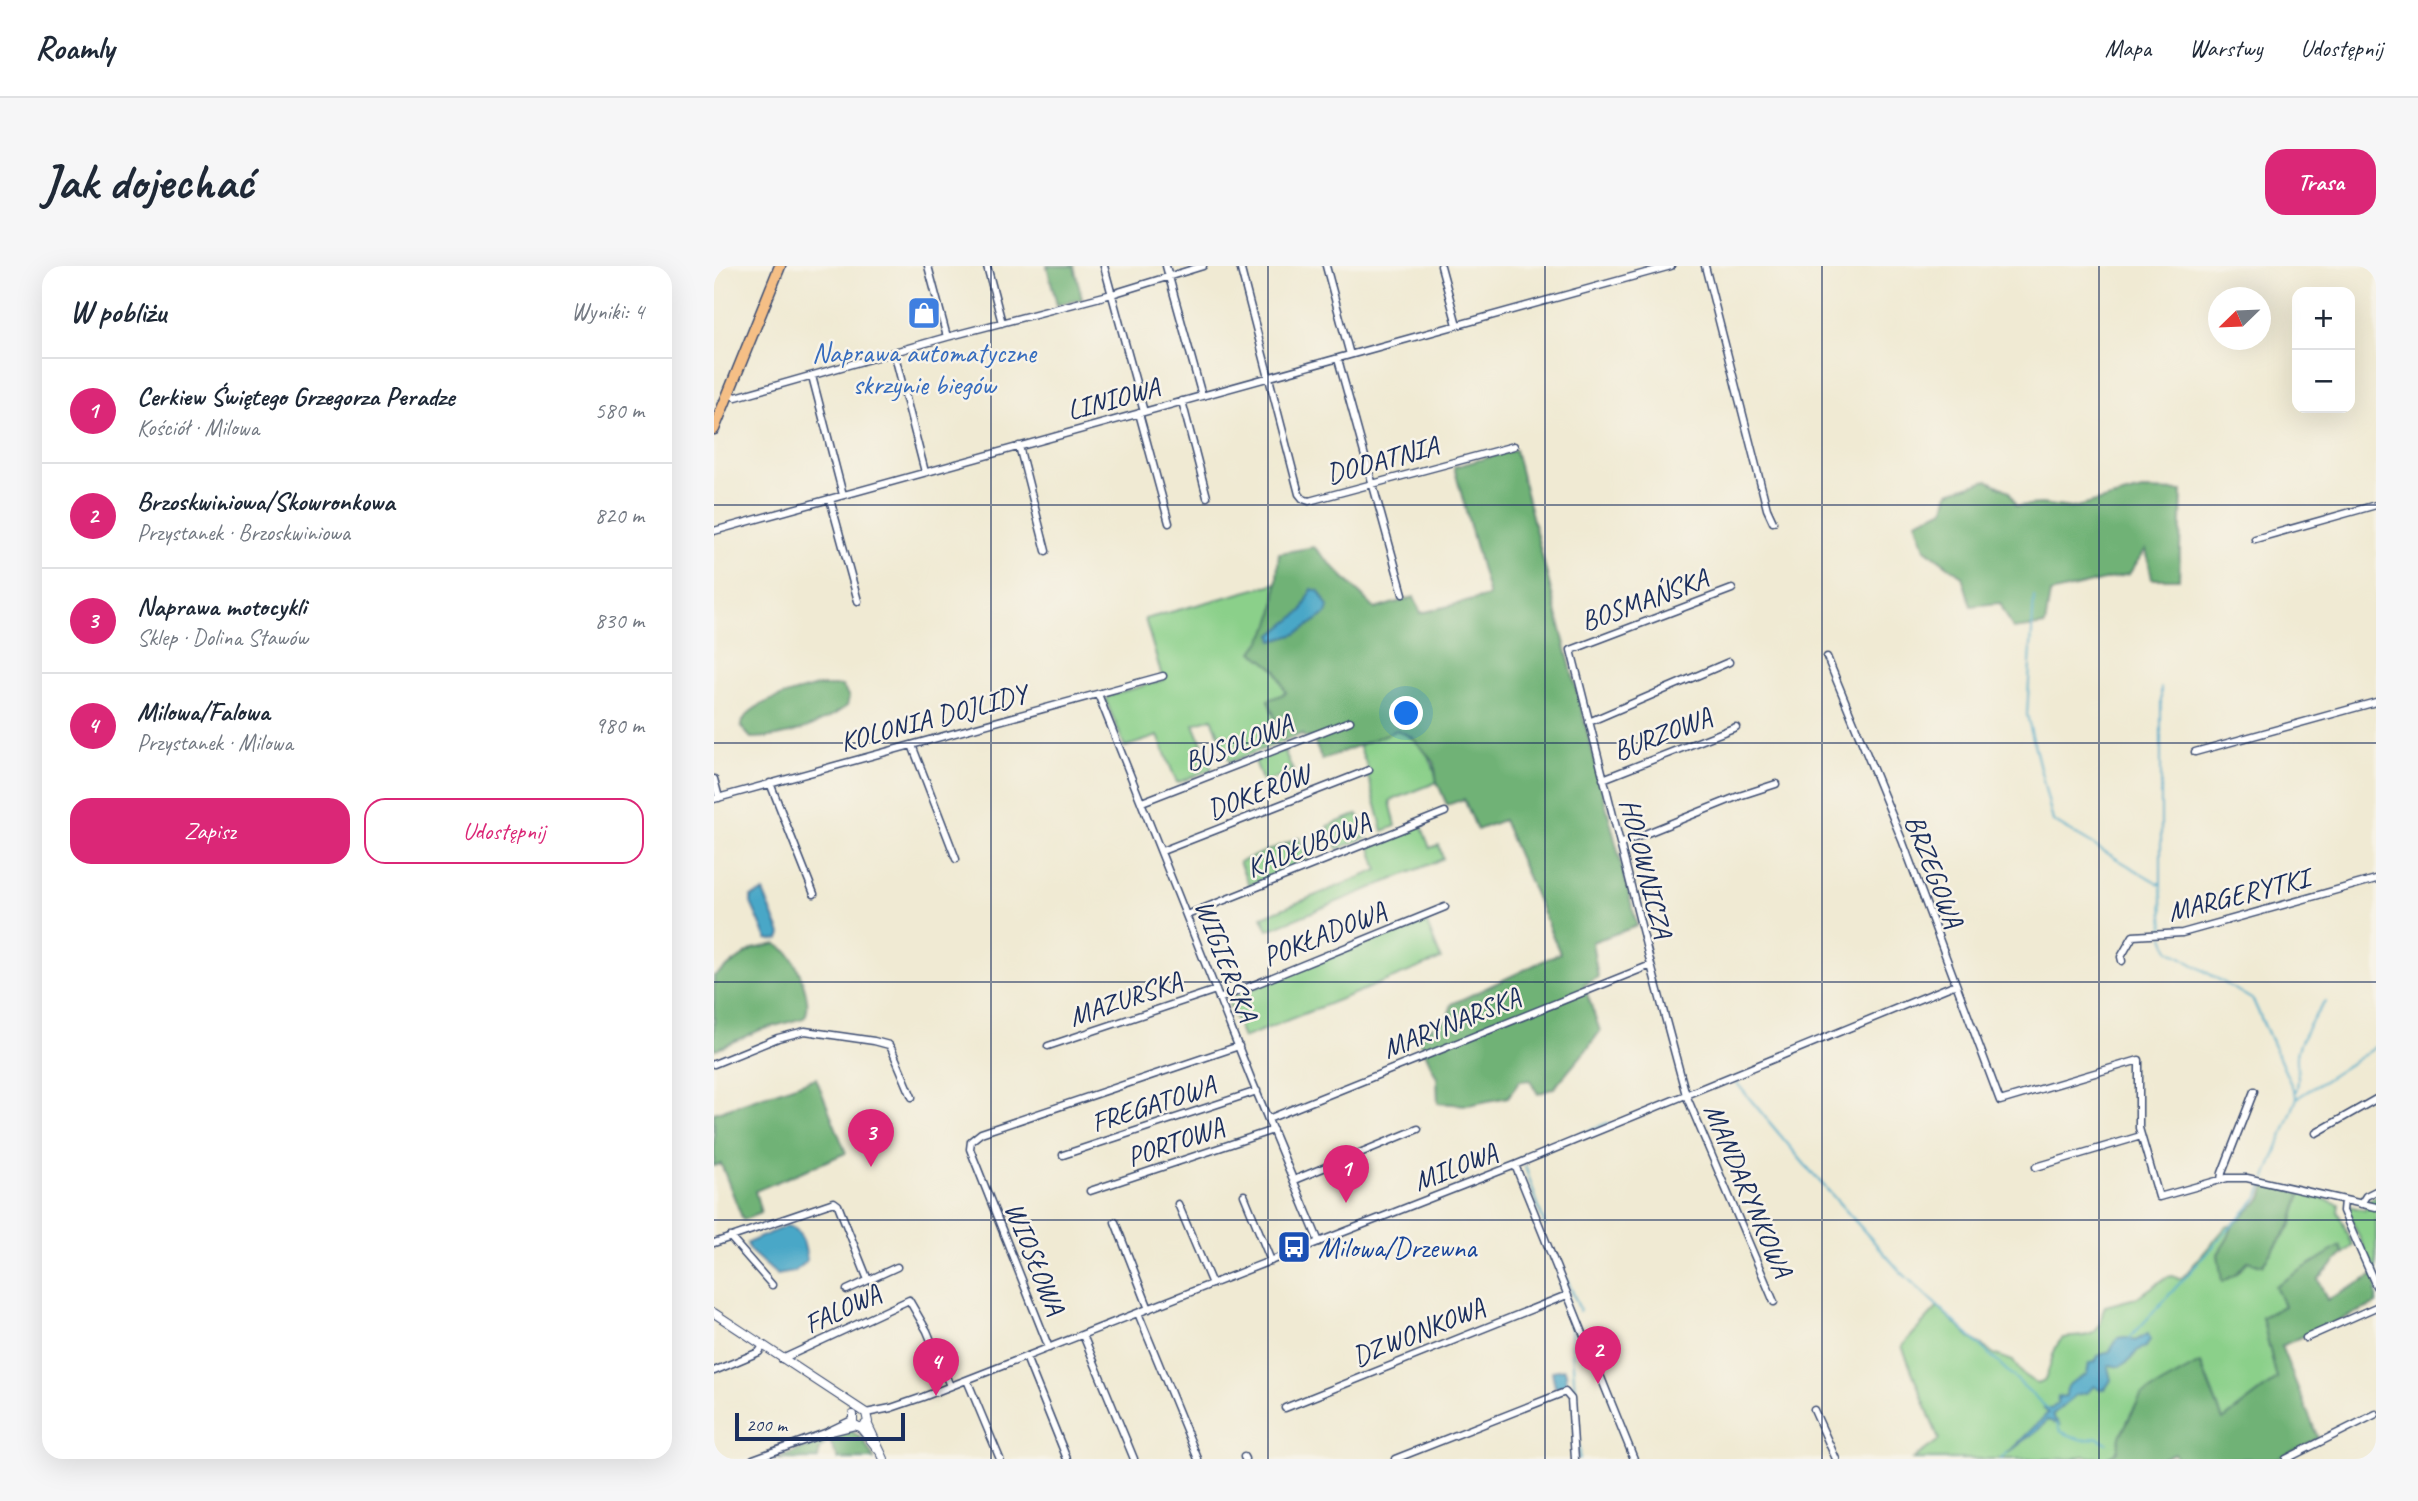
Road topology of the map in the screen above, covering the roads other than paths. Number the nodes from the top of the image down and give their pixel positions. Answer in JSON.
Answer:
{"nodes":[{"id":1,"x":780,"y":266,"type":"edge"},
{"id":2,"x":928,"y":266,"type":"edge"},
{"id":3,"x":987,"y":266,"type":"edge"},
{"id":4,"x":1104,"y":266,"type":"edge"},
{"id":5,"x":1166,"y":266,"type":"edge"},
{"id":6,"x":1203,"y":266,"type":"edge"},
{"id":7,"x":1240,"y":266,"type":"edge"},
{"id":8,"x":1326,"y":266,"type":"edge"},
{"id":9,"x":1441,"y":266,"type":"edge"},
{"id":10,"x":1671,"y":266,"type":"edge"},
{"id":11,"x":1705,"y":266,"type":"edge"},
{"id":12,"x":1169,"y":276,"type":"junction"},
{"id":13,"x":1112,"y":294,"type":"junction"},
{"id":14,"x":1002,"y":323,"type":"junction"},
{"id":15,"x":1457,"y":325,"type":"junction"},
{"id":16,"x":947,"y":337,"type":"junction"},
{"id":17,"x":894,"y":352,"type":"junction"},
{"id":18,"x":1350,"y":355,"type":"junction"},
{"id":19,"x":1338,"y":359,"type":"junction"},
{"id":20,"x":812,"y":376,"type":"junction"},
{"id":21,"x":1270,"y":376,"type":"junction"},
{"id":22,"x":728,"y":394,"type":"junction"},
{"id":23,"x":1202,"y":396,"type":"junction"},
{"id":24,"x":1182,"y":401,"type":"junction"},
{"id":25,"x":1142,"y":413,"type":"junction"},
{"id":26,"x":714,"y":429,"type":"edge"},
{"id":27,"x":1019,"y":446,"type":"junction"},
{"id":28,"x":1514,"y":446,"type":"dead end"},
{"id":29,"x":925,"y":472,"type":"junction"},
{"id":30,"x":1372,"y":484,"type":"junction"},
{"id":31,"x":843,"y":495,"type":"junction"},
{"id":32,"x":1207,"y":497,"type":"dead end"},
{"id":33,"x":830,"y":499,"type":"junction"},
{"id":34,"x":2376,"y":505,"type":"edge"},
{"id":35,"x":1773,"y":522,"type":"dead end"},
{"id":36,"x":1169,"y":523,"type":"dead end"},
{"id":37,"x":714,"y":531,"type":"edge"},
{"id":38,"x":2255,"y":539,"type":"dead end"},
{"id":39,"x":1046,"y":551,"type":"dead end"},
{"id":40,"x":1732,"y":589,"type":"dead end"},
{"id":41,"x":1403,"y":594,"type":"dead end"},
{"id":42,"x":858,"y":601,"type":"dead end"},
{"id":43,"x":1571,"y":650,"type":"joint"},
{"id":44,"x":1826,"y":657,"type":"dead end"},
{"id":45,"x":1729,"y":662,"type":"dead end"},
{"id":46,"x":1163,"y":676,"type":"dead end"},
{"id":47,"x":1098,"y":694,"type":"junction"},
{"id":48,"x":2376,"y":702,"type":"edge"},
{"id":49,"x":1350,"y":721,"type":"dead end"},
{"id":50,"x":1589,"y":722,"type":"junction"},
{"id":51,"x":1735,"y":727,"type":"dead end"},
{"id":52,"x":912,"y":745,"type":"junction"},
{"id":53,"x":2195,"y":752,"type":"dead end"},
{"id":54,"x":1368,"y":770,"type":"dead end"},
{"id":55,"x":714,"y":779,"type":"edge"},
{"id":56,"x":1603,"y":779,"type":"junction"},
{"id":57,"x":770,"y":783,"type":"junction"},
{"id":58,"x":1776,"y":784,"type":"dead end"},
{"id":59,"x":717,"y":798,"type":"edge"},
{"id":60,"x":1142,"y":802,"type":"junction"},
{"id":61,"x":1445,"y":812,"type":"dead end"},
{"id":62,"x":1620,"y":844,"type":"junction"},
{"id":63,"x":1162,"y":851,"type":"junction"},
{"id":64,"x":956,"y":859,"type":"dead end"},
{"id":65,"x":2376,"y":879,"type":"edge"},
{"id":66,"x":814,"y":894,"type":"dead end"},
{"id":67,"x":1445,"y":907,"type":"dead end"},
{"id":68,"x":1187,"y":915,"type":"junction"},
{"id":69,"x":2121,"y":959,"type":"dead end"},
{"id":70,"x":1651,"y":965,"type":"junction"},
{"id":71,"x":1956,"y":984,"type":"junction"},
{"id":72,"x":1216,"y":990,"type":"junction"},
{"id":73,"x":1219,"y":999,"type":"junction"},
{"id":74,"x":1048,"y":1046,"type":"dead end"},
{"id":75,"x":1239,"y":1046,"type":"junction"},
{"id":76,"x":714,"y":1064,"type":"edge"},
{"id":77,"x":1256,"y":1091,"type":"junction"},
{"id":78,"x":2253,"y":1091,"type":"dead end"},
{"id":79,"x":1686,"y":1095,"type":"junction"},
{"id":80,"x":912,"y":1097,"type":"dead end"},
{"id":81,"x":2376,"y":1099,"type":"edge"},
{"id":82,"x":1268,"y":1119,"type":"junction"},
{"id":83,"x":1418,"y":1129,"type":"dead end"},
{"id":84,"x":1273,"y":1130,"type":"junction"},
{"id":85,"x":2316,"y":1133,"type":"dead end"},
{"id":86,"x":2141,"y":1136,"type":"junction"},
{"id":87,"x":1063,"y":1155,"type":"dead end"},
{"id":88,"x":1515,"y":1166,"type":"junction"},
{"id":89,"x":2036,"y":1167,"type":"dead end"},
{"id":90,"x":1294,"y":1180,"type":"junction"},
{"id":91,"x":2221,"y":1180,"type":"junction"},
{"id":92,"x":1090,"y":1191,"type":"dead end"},
{"id":93,"x":2376,"y":1191,"type":"edge"},
{"id":94,"x":1244,"y":1195,"type":"dead end"},
{"id":95,"x":2344,"y":1200,"type":"junction"},
{"id":96,"x":1178,"y":1204,"type":"dead end"},
{"id":97,"x":2361,"y":1204,"type":"junction"},
{"id":98,"x":2376,"y":1207,"type":"edge"},
{"id":99,"x":1115,"y":1222,"type":"dead end"},
{"id":100,"x":730,"y":1237,"type":"junction"},
{"id":101,"x":1319,"y":1242,"type":"junction"},
{"id":102,"x":714,"y":1243,"type":"edge"},
{"id":103,"x":1271,"y":1261,"type":"junction"},
{"id":104,"x":897,"y":1267,"type":"dead end"},
{"id":105,"x":868,"y":1280,"type":"junction"},
{"id":106,"x":772,"y":1284,"type":"dead end"},
{"id":107,"x":1212,"y":1284,"type":"junction"},
{"id":108,"x":2376,"y":1286,"type":"edge"},
{"id":109,"x":847,"y":1290,"type":"dead end"},
{"id":110,"x":1567,"y":1294,"type":"junction"},
{"id":111,"x":1774,"y":1302,"type":"dead end"},
{"id":112,"x":2376,"y":1307,"type":"edge"},
{"id":113,"x":1149,"y":1309,"type":"junction"},
{"id":114,"x":714,"y":1313,"type":"edge"},
{"id":115,"x":1138,"y":1313,"type":"junction"},
{"id":116,"x":1083,"y":1335,"type":"junction"},
{"id":117,"x":2306,"y":1338,"type":"dead end"},
{"id":118,"x":764,"y":1346,"type":"junction"},
{"id":119,"x":1049,"y":1348,"type":"junction"},
{"id":120,"x":1026,"y":1357,"type":"junction"},
{"id":121,"x":782,"y":1359,"type":"junction"},
{"id":122,"x":714,"y":1370,"type":"edge"},
{"id":123,"x":967,"y":1380,"type":"junction"},
{"id":124,"x":950,"y":1386,"type":"junction"},
{"id":125,"x":1285,"y":1408,"type":"dead end"},
{"id":126,"x":1814,"y":1410,"type":"dead end"},
{"id":127,"x":2376,"y":1414,"type":"edge"},
{"id":128,"x":860,"y":1419,"type":"junction"},
{"id":129,"x":882,"y":1456,"type":"edge"},
{"id":130,"x":753,"y":1459,"type":"edge"},
{"id":131,"x":1000,"y":1459,"type":"edge"},
{"id":132,"x":1067,"y":1459,"type":"edge"},
{"id":133,"x":1134,"y":1459,"type":"edge"},
{"id":134,"x":1198,"y":1459,"type":"edge"},
{"id":135,"x":1395,"y":1459,"type":"edge"},
{"id":136,"x":1575,"y":1459,"type":"edge"},
{"id":137,"x":1633,"y":1459,"type":"edge"},
{"id":138,"x":1836,"y":1459,"type":"edge"},
{"id":139,"x":2286,"y":1459,"type":"edge"}],
"edges":[{"from":1,"to":22,"type":"highway"},
{"from":2,"to":16,"type":"street"},
{"from":3,"to":14,"type":"street"},
{"from":4,"to":13,"type":"street"},
{"from":5,"to":12,"type":"street"},
{"from":6,"to":12,"type":"street"},
{"from":7,"to":21,"type":"street"},
{"from":8,"to":18,"type":"street"},
{"from":9,"to":15,"type":"street"},
{"from":10,"to":15,"type":"street","name":"LINIOWA"},
{"from":11,"to":35,"type":"street"},
{"from":12,"to":13,"type":"street"},
{"from":12,"to":23,"type":"street"},
{"from":13,"to":14,"type":"street"},
{"from":13,"to":25,"type":"street"},
{"from":14,"to":16,"type":"street"},
{"from":15,"to":18,"type":"street","name":"LINIOWA"},
{"from":16,"to":17,"type":"street"},
{"from":17,"to":20,"type":"street"},
{"from":17,"to":29,"type":"street"},
{"from":18,"to":19,"type":"street","name":"LINIOWA"},
{"from":19,"to":21,"type":"street","name":"LINIOWA"},
{"from":19,"to":30,"type":"street"},
{"from":20,"to":22,"type":"street"},
{"from":20,"to":31,"type":"street"},
{"from":21,"to":23,"type":"street","name":"LINIOWA"},
{"from":21,"to":30,"type":"street","name":"DODATNIA"},
{"from":22,"to":26,"type":"highway"},
{"from":23,"to":24,"type":"street","name":"LINIOWA"},
{"from":24,"to":25,"type":"street","name":"LINIOWA"},
{"from":24,"to":32,"type":"street"},
{"from":25,"to":27,"type":"street","name":"LINIOWA"},
{"from":25,"to":36,"type":"street"},
{"from":27,"to":29,"type":"street","name":"LINIOWA"},
{"from":27,"to":39,"type":"street"},
{"from":28,"to":30,"type":"street","name":"DODATNIA"},
{"from":29,"to":31,"type":"street","name":"LINIOWA"},
{"from":30,"to":41,"type":"street"},
{"from":31,"to":33,"type":"street","name":"LINIOWA"},
{"from":33,"to":37,"type":"street","name":"LINIOWA"},
{"from":33,"to":42,"type":"street"},
{"from":34,"to":38,"type":"street"},
{"from":40,"to":43,"type":"street","name":"BOSMAŃSKA"},
{"from":43,"to":50,"type":"street","name":"HOLOWNICZA"},
{"from":44,"to":71,"type":"street","name":"BRZEGOWA"},
{"from":45,"to":50,"type":"street"},
{"from":46,"to":47,"type":"street","name":"KOLONIA DOJLIDY"},
{"from":47,"to":52,"type":"street","name":"KOLONIA DOJLIDY"},
{"from":47,"to":60,"type":"street","name":"WIGIERSKA"},
{"from":48,"to":53,"type":"street"},
{"from":49,"to":60,"type":"street","name":"BUSOLOWA"},
{"from":50,"to":56,"type":"street","name":"HOLOWNICZA"},
{"from":51,"to":56,"type":"street","name":"BURZOWA"},
{"from":52,"to":57,"type":"street","name":"KOLONIA DOJLIDY"},
{"from":52,"to":64,"type":"street"},
{"from":54,"to":63,"type":"street","name":"DOKERÓW"},
{"from":55,"to":59,"type":"street"},
{"from":56,"to":62,"type":"street","name":"HOLOWNICZA"},
{"from":57,"to":59,"type":"street","name":"KOLONIA DOJLIDY"},
{"from":57,"to":66,"type":"street"},
{"from":58,"to":62,"type":"street"},
{"from":60,"to":63,"type":"street","name":"WIGIERSKA"},
{"from":61,"to":68,"type":"street","name":"KADŁUBOWA"},
{"from":62,"to":70,"type":"street","name":"HOLOWNICZA"},
{"from":63,"to":68,"type":"street","name":"WIGIERSKA"},
{"from":65,"to":69,"type":"street","name":"MARGERYTKI"},
{"from":67,"to":73,"type":"street","name":"POKŁADOWA"},
{"from":68,"to":72,"type":"street","name":"WIGIERSKA"},
{"from":70,"to":79,"type":"street","name":"HOLOWNICZA"},
{"from":70,"to":82,"type":"street","name":"MARYNARSKA"},
{"from":71,"to":79,"type":"street","name":"MILOWA"},
{"from":71,"to":86,"type":"street","name":"BRZEGOWA"},
{"from":72,"to":73,"type":"street","name":"WIGIERSKA"},
{"from":72,"to":74,"type":"street","name":"MAZURSKA"},
{"from":73,"to":75,"type":"street","name":"WIGIERSKA"},
{"from":75,"to":77,"type":"street","name":"WIGIERSKA"},
{"from":75,"to":119,"type":"street","name":"WIOSŁOWA"},
{"from":76,"to":80,"type":"street"},
{"from":77,"to":82,"type":"street","name":"WIGIERSKA"},
{"from":77,"to":87,"type":"street","name":"FREGATOWA"},
{"from":78,"to":91,"type":"street"},
{"from":79,"to":88,"type":"street","name":"MILOWA"},
{"from":79,"to":111,"type":"street","name":"MANDARYNKOWA"},
{"from":81,"to":85,"type":"street"},
{"from":82,"to":84,"type":"street","name":"WIGIERSKA"},
{"from":83,"to":90,"type":"street"},
{"from":84,"to":90,"type":"street","name":"WIGIERSKA"},
{"from":84,"to":92,"type":"street","name":"PORTOWA"},
{"from":86,"to":89,"type":"street"},
{"from":86,"to":91,"type":"street"},
{"from":88,"to":101,"type":"street","name":"MILOWA"},
{"from":88,"to":110,"type":"street"},
{"from":90,"to":101,"type":"street","name":"WIGIERSKA"},
{"from":91,"to":95,"type":"street"},
{"from":93,"to":97,"type":"street"},
{"from":94,"to":103,"type":"street"},
{"from":95,"to":97,"type":"street"},
{"from":95,"to":108,"type":"street"},
{"from":96,"to":107,"type":"street"},
{"from":97,"to":98,"type":"street"},
{"from":99,"to":113,"type":"street"},
{"from":100,"to":102,"type":"street"},
{"from":100,"to":105,"type":"street"},
{"from":100,"to":106,"type":"street"},
{"from":101,"to":103,"type":"street","name":"MILOWA"},
{"from":103,"to":107,"type":"street","name":"MILOWA"},
{"from":104,"to":105,"type":"street"},
{"from":105,"to":109,"type":"street"},
{"from":107,"to":113,"type":"street","name":"MILOWA"},
{"from":110,"to":125,"type":"street","name":"DZWONKOWA"},
{"from":110,"to":137,"type":"street"},
{"from":112,"to":117,"type":"street"},
{"from":113,"to":115,"type":"street","name":"MILOWA"},
{"from":114,"to":118,"type":"street"},
{"from":115,"to":116,"type":"street","name":"MILOWA"},
{"from":115,"to":134,"type":"street"},
{"from":116,"to":119,"type":"street","name":"MILOWA"},
{"from":116,"to":133,"type":"street"},
{"from":118,"to":121,"type":"street"},
{"from":118,"to":122,"type":"street"},
{"from":119,"to":120,"type":"street","name":"MILOWA"},
{"from":120,"to":123,"type":"street","name":"MILOWA"},
{"from":120,"to":132,"type":"street"},
{"from":121,"to":124,"type":"street","name":"FALOWA"},
{"from":121,"to":128,"type":"street"},
{"from":123,"to":124,"type":"street","name":"MILOWA"},
{"from":123,"to":131,"type":"street"},
{"from":124,"to":128,"type":"street","name":"MILOWA"},
{"from":126,"to":138,"type":"street"},
{"from":127,"to":139,"type":"street"},
{"from":128,"to":129,"type":"street"},
{"from":128,"to":130,"type":"street","name":"MILOWA"},
{"from":135,"to":136,"type":"street"}]}
